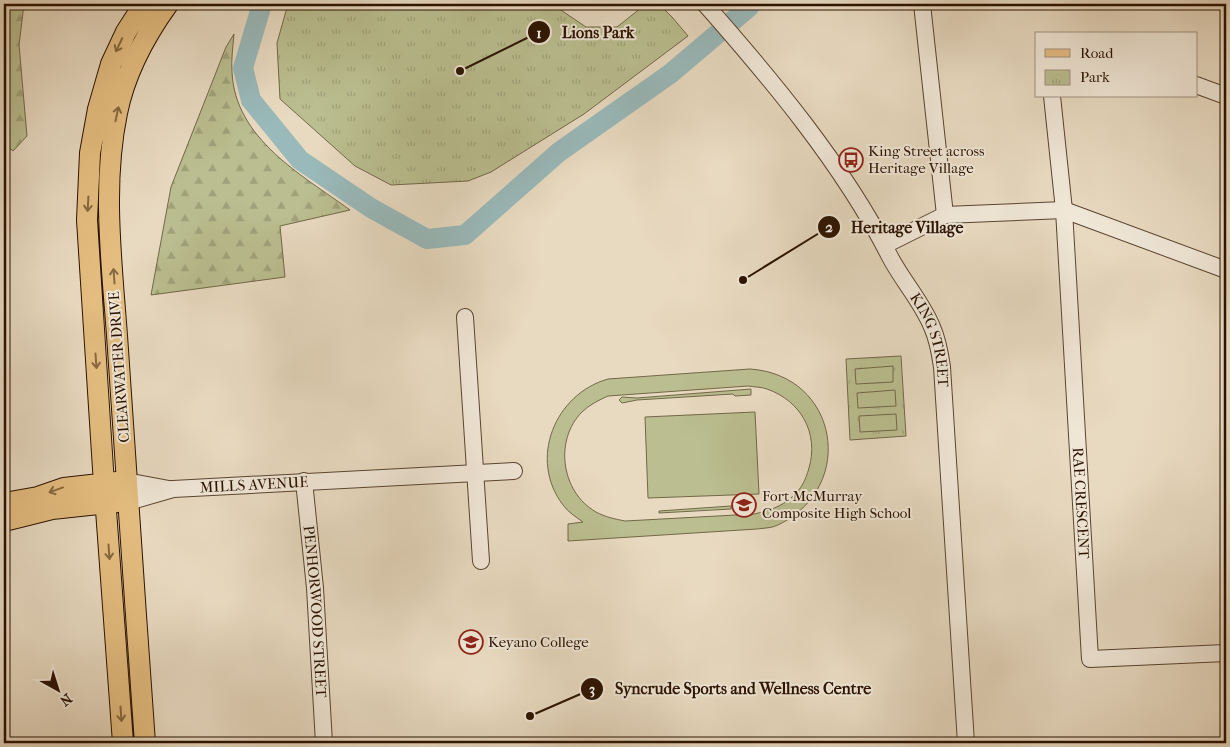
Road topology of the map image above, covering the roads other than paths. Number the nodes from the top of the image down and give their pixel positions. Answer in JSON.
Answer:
{"nodes":[{"id":1,"x":144,"y":4,"type":"edge"},
{"id":2,"x":168,"y":4,"type":"edge"},
{"id":3,"x":922,"y":4,"type":"edge"},
{"id":4,"x":706,"y":5,"type":"edge"},
{"id":5,"x":1198,"y":86,"type":"edge"},
{"id":6,"x":1226,"y":96,"type":"edge"},
{"id":7,"x":1052,"y":98,"type":"edge"},
{"id":8,"x":1064,"y":210,"type":"junction"},
{"id":9,"x":945,"y":215,"type":"junction"},
{"id":10,"x":885,"y":245,"type":"junction"},
{"id":11,"x":1226,"y":270,"type":"edge"},
{"id":12,"x":465,"y":318,"type":"dead end"},
{"id":13,"x":514,"y":471,"type":"dead end"},
{"id":14,"x":475,"y":474,"type":"junction"},
{"id":15,"x":126,"y":481,"type":"junction"},
{"id":16,"x":304,"y":481,"type":"junction"},
{"id":17,"x":104,"y":483,"type":"junction"},
{"id":18,"x":173,"y":489,"type":"junction"},
{"id":19,"x":128,"y":502,"type":"junction"},
{"id":20,"x":4,"y":503,"type":"edge"},
{"id":21,"x":105,"y":503,"type":"junction"},
{"id":22,"x":4,"y":521,"type":"edge"},
{"id":23,"x":481,"y":561,"type":"dead end"},
{"id":24,"x":1226,"y":653,"type":"edge"},
{"id":25,"x":123,"y":743,"type":"edge"},
{"id":26,"x":146,"y":743,"type":"edge"},
{"id":27,"x":324,"y":743,"type":"edge"},
{"id":28,"x":966,"y":743,"type":"edge"}],
"edges":[{"from":1,"to":17,"type":"main road","name":"CLEARWATER DRIVE","one_way":true},
{"from":15,"to":2,"type":"main road","name":"CLEARWATER DRIVE","one_way":true},
{"from":3,"to":9,"type":"street"},
{"from":4,"to":10,"type":"street","name":"KING STREET"},
{"from":5,"to":6,"type":"street"},
{"from":7,"to":8,"type":"street"},
{"from":8,"to":9,"type":"street"},
{"from":8,"to":11,"type":"street"},
{"from":8,"to":24,"type":"street","name":"RAE CRESCENT"},
{"from":9,"to":10,"type":"street"},
{"from":10,"to":28,"type":"street","name":"KING STREET"},
{"from":12,"to":14,"type":"street"},
{"from":13,"to":14,"type":"street","name":"MILLS AVENUE"},
{"from":14,"to":16,"type":"street","name":"MILLS AVENUE"},
{"from":14,"to":23,"type":"street"},
{"from":15,"to":17,"type":"main road"},
{"from":15,"to":18,"type":"street","name":"MILLS AVENUE"},
{"from":15,"to":19,"type":"main road","name":"CLEARWATER DRIVE"},
{"from":16,"to":18,"type":"street","name":"MILLS AVENUE"},
{"from":16,"to":27,"type":"street","name":"PENHORWOOD STREET"},
{"from":17,"to":20,"type":"main road","one_way":true},
{"from":17,"to":21,"type":"main road","name":"CLEARWATER DRIVE"},
{"from":18,"to":19,"type":"street","name":"MILLS AVENUE"},
{"from":19,"to":21,"type":"main road"},
{"from":19,"to":26,"type":"main road","name":"CLEARWATER DRIVE"},
{"from":21,"to":22,"type":"main road"},
{"from":21,"to":25,"type":"main road","name":"CLEARWATER DRIVE","one_way":true}]}
